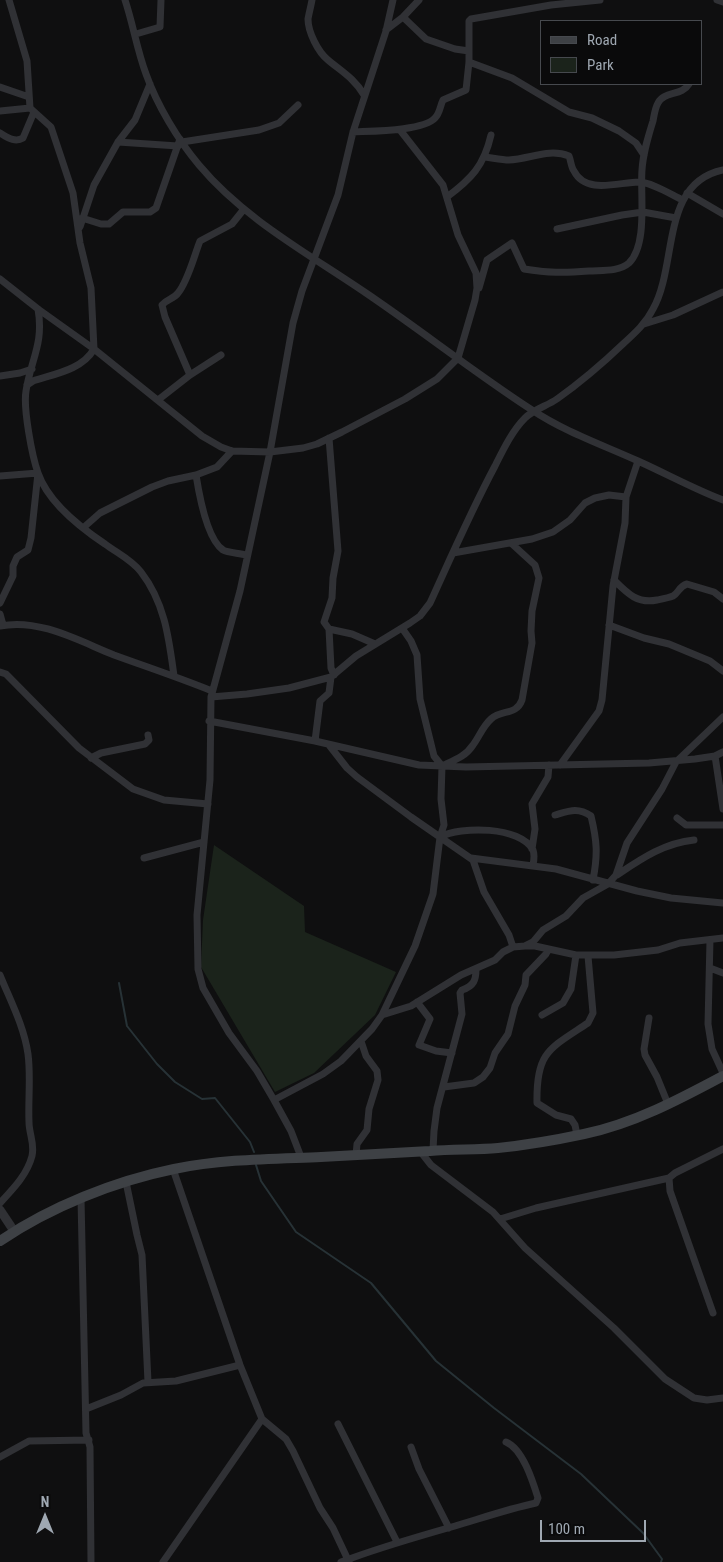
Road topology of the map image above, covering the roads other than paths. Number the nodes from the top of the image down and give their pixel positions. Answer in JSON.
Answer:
{"nodes":[{"id":1,"x":8,"y":0,"type":"edge"},
{"id":2,"x":125,"y":0,"type":"edge"},
{"id":3,"x":161,"y":0,"type":"edge"},
{"id":4,"x":312,"y":0,"type":"edge"},
{"id":5,"x":393,"y":0,"type":"edge"},
{"id":6,"x":419,"y":0,"type":"edge"},
{"id":7,"x":600,"y":0,"type":"edge"},
{"id":8,"x":717,"y":0,"type":"edge"},
{"id":9,"x":723,"y":2,"type":"edge"},
{"id":10,"x":403,"y":17,"type":"junction"},
{"id":11,"x":386,"y":31,"type":"junction"},
{"id":12,"x":136,"y":34,"type":"junction"},
{"id":13,"x":469,"y":51,"type":"junction"},
{"id":14,"x":469,"y":62,"type":"junction"},
{"id":15,"x":150,"y":84,"type":"junction"},
{"id":16,"x":688,"y":85,"type":"edge"},
{"id":17,"x":0,"y":87,"type":"edge"},
{"id":18,"x":364,"y":95,"type":"junction"},
{"id":19,"x":30,"y":97,"type":"junction"},
{"id":20,"x":298,"y":105,"type":"dead end"},
{"id":21,"x":32,"y":110,"type":"junction"},
{"id":22,"x":0,"y":111,"type":"edge"},
{"id":23,"x":400,"y":130,"type":"junction"},
{"id":24,"x":353,"y":132,"type":"junction"},
{"id":25,"x":0,"y":134,"type":"edge"},
{"id":26,"x":491,"y":136,"type":"dead end"},
{"id":27,"x":118,"y":142,"type":"junction"},
{"id":28,"x":180,"y":143,"type":"junction"},
{"id":29,"x":644,"y":155,"type":"junction"},
{"id":30,"x":485,"y":157,"type":"junction"},
{"id":31,"x":723,"y":170,"type":"edge"},
{"id":32,"x":641,"y":182,"type":"junction"},
{"id":33,"x":687,"y":192,"type":"junction"},
{"id":34,"x":447,"y":197,"type":"junction"},
{"id":35,"x":683,"y":200,"type":"junction"},
{"id":36,"x":244,"y":209,"type":"junction"},
{"id":37,"x":643,"y":212,"type":"junction"},
{"id":38,"x":723,"y":214,"type":"edge"},
{"id":39,"x":82,"y":218,"type":"junction"},
{"id":40,"x":676,"y":218,"type":"junction"},
{"id":41,"x":557,"y":229,"type":"dead end"},
{"id":42,"x":79,"y":233,"type":"junction"},
{"id":43,"x":314,"y":257,"type":"junction"},
{"id":44,"x":0,"y":279,"type":"edge"},
{"id":45,"x":723,"y":292,"type":"edge"},
{"id":46,"x":475,"y":300,"type":"junction"},
{"id":47,"x":38,"y":309,"type":"junction"},
{"id":48,"x":643,"y":324,"type":"junction"},
{"id":49,"x":94,"y":348,"type":"junction"},
{"id":50,"x":221,"y":355,"type":"dead end"},
{"id":51,"x":458,"y":358,"type":"junction"},
{"id":52,"x":32,"y":369,"type":"junction"},
{"id":53,"x":190,"y":375,"type":"junction"},
{"id":54,"x":0,"y":376,"type":"edge"},
{"id":55,"x":27,"y":386,"type":"junction"},
{"id":56,"x":158,"y":400,"type":"junction"},
{"id":57,"x":534,"y":411,"type":"junction"},
{"id":58,"x":329,"y":438,"type":"junction"},
{"id":59,"x":232,"y":451,"type":"junction"},
{"id":60,"x":270,"y":452,"type":"junction"},
{"id":61,"x":638,"y":461,"type":"junction"},
{"id":62,"x":38,"y":473,"type":"junction"},
{"id":63,"x":0,"y":476,"type":"edge"},
{"id":64,"x":196,"y":476,"type":"junction"},
{"id":65,"x":626,"y":497,"type":"junction"},
{"id":66,"x":723,"y":500,"type":"edge"},
{"id":67,"x":83,"y":528,"type":"junction"},
{"id":68,"x":511,"y":543,"type":"junction"},
{"id":69,"x":453,"y":553,"type":"junction"},
{"id":70,"x":246,"y":555,"type":"junction"},
{"id":71,"x":614,"y":580,"type":"junction"},
{"id":72,"x":723,"y":599,"type":"edge"},
{"id":73,"x":0,"y":603,"type":"edge"},
{"id":74,"x":0,"y":614,"type":"edge"},
{"id":75,"x":2,"y":625,"type":"edge"},
{"id":76,"x":609,"y":625,"type":"junction"},
{"id":77,"x":402,"y":628,"type":"junction"},
{"id":78,"x":329,"y":629,"type":"junction"},
{"id":79,"x":375,"y":644,"type":"junction"},
{"id":80,"x":723,"y":671,"type":"edge"},
{"id":81,"x":0,"y":672,"type":"edge"},
{"id":82,"x":174,"y":676,"type":"junction"},
{"id":83,"x":332,"y":676,"type":"junction"},
{"id":84,"x":211,"y":694,"type":"junction"},
{"id":85,"x":723,"y":717,"type":"edge"},
{"id":86,"x":209,"y":720,"type":"junction"},
{"id":87,"x":148,"y":735,"type":"dead end"},
{"id":88,"x":315,"y":741,"type":"junction"},
{"id":89,"x":328,"y":745,"type":"junction"},
{"id":90,"x":723,"y":752,"type":"edge"},
{"id":91,"x":715,"y":756,"type":"junction"},
{"id":92,"x":91,"y":758,"type":"junction"},
{"id":93,"x":676,"y":762,"type":"junction"},
{"id":94,"x":549,"y":765,"type":"junction"},
{"id":95,"x":560,"y":765,"type":"junction"},
{"id":96,"x":442,"y":766,"type":"junction"},
{"id":97,"x":208,"y":804,"type":"junction"},
{"id":98,"x":723,"y":809,"type":"edge"},
{"id":99,"x":555,"y":815,"type":"dead end"},
{"id":100,"x":677,"y":818,"type":"dead end"},
{"id":101,"x":723,"y":825,"type":"edge"},
{"id":102,"x":440,"y":837,"type":"junction"},
{"id":103,"x":694,"y":840,"type":"dead end"},
{"id":104,"x":204,"y":842,"type":"junction"},
{"id":105,"x":532,"y":849,"type":"junction"},
{"id":106,"x":469,"y":857,"type":"junction"},
{"id":107,"x":144,"y":858,"type":"dead end"},
{"id":108,"x":534,"y":866,"type":"junction"},
{"id":109,"x":616,"y":876,"type":"junction"},
{"id":110,"x":593,"y":880,"type":"junction"},
{"id":111,"x":608,"y":884,"type":"junction"},
{"id":112,"x":723,"y":903,"type":"edge"},
{"id":113,"x":723,"y":938,"type":"edge"},
{"id":114,"x":710,"y":940,"type":"junction"},
{"id":115,"x":525,"y":946,"type":"junction"},
{"id":116,"x":513,"y":947,"type":"junction"},
{"id":117,"x":548,"y":950,"type":"junction"},
{"id":118,"x":576,"y":955,"type":"junction"},
{"id":119,"x":588,"y":956,"type":"junction"},
{"id":120,"x":710,"y":968,"type":"junction"},
{"id":121,"x":476,"y":969,"type":"junction"},
{"id":122,"x":723,"y":973,"type":"edge"},
{"id":123,"x":0,"y":974,"type":"edge"},
{"id":124,"x":418,"y":1002,"type":"junction"},
{"id":125,"x":382,"y":1015,"type":"junction"},
{"id":126,"x":542,"y":1015,"type":"dead end"},
{"id":127,"x":649,"y":1018,"type":"dead end"},
{"id":128,"x":361,"y":1041,"type":"junction"},
{"id":129,"x":452,"y":1053,"type":"junction"},
{"id":130,"x":723,"y":1074,"type":"edge"},
{"id":131,"x":444,"y":1087,"type":"junction"},
{"id":132,"x":274,"y":1100,"type":"junction"},
{"id":133,"x":668,"y":1104,"type":"junction"},
{"id":134,"x":577,"y":1135,"type":"junction"},
{"id":135,"x":723,"y":1149,"type":"edge"},
{"id":136,"x":434,"y":1150,"type":"junction"},
{"id":137,"x":420,"y":1151,"type":"junction"},
{"id":138,"x":356,"y":1155,"type":"junction"},
{"id":139,"x":301,"y":1157,"type":"junction"},
{"id":140,"x":173,"y":1169,"type":"junction"},
{"id":141,"x":670,"y":1178,"type":"junction"},
{"id":142,"x":126,"y":1182,"type":"junction"},
{"id":143,"x":80,"y":1198,"type":"junction"},
{"id":144,"x":0,"y":1203,"type":"edge"},
{"id":145,"x":0,"y":1210,"type":"edge"},
{"id":146,"x":500,"y":1219,"type":"junction"},
{"id":147,"x":14,"y":1231,"type":"junction"},
{"id":148,"x":0,"y":1241,"type":"edge"},
{"id":149,"x":713,"y":1313,"type":"dead end"},
{"id":150,"x":240,"y":1365,"type":"junction"},
{"id":151,"x":148,"y":1382,"type":"junction"},
{"id":152,"x":723,"y":1398,"type":"edge"},
{"id":153,"x":86,"y":1409,"type":"junction"},
{"id":154,"x":262,"y":1419,"type":"junction"},
{"id":155,"x":338,"y":1424,"type":"dead end"},
{"id":156,"x":89,"y":1440,"type":"junction"},
{"id":157,"x":506,"y":1442,"type":"dead end"},
{"id":158,"x":411,"y":1446,"type":"dead end"},
{"id":159,"x":0,"y":1457,"type":"edge"},
{"id":160,"x":449,"y":1528,"type":"junction"},
{"id":161,"x":397,"y":1542,"type":"junction"},
{"id":162,"x":346,"y":1561,"type":"edge"},
{"id":163,"x":91,"y":1562,"type":"edge"},
{"id":164,"x":163,"y":1562,"type":"edge"}],
"edges":[{"from":1,"to":19,"type":"street"},
{"from":2,"to":12,"type":"street"},
{"from":3,"to":12,"type":"street"},
{"from":4,"to":18,"type":"street"},
{"from":5,"to":11,"type":"street"},
{"from":6,"to":10,"type":"street"},
{"from":7,"to":13,"type":"street"},
{"from":8,"to":9,"type":"street"},
{"from":10,"to":11,"type":"street"},
{"from":10,"to":13,"type":"street"},
{"from":11,"to":18,"type":"street"},
{"from":12,"to":15,"type":"street"},
{"from":13,"to":14,"type":"street"},
{"from":14,"to":23,"type":"street"},
{"from":14,"to":29,"type":"street"},
{"from":15,"to":27,"type":"street"},
{"from":15,"to":28,"type":"street"},
{"from":16,"to":29,"type":"street"},
{"from":17,"to":19,"type":"street"},
{"from":18,"to":24,"type":"street"},
{"from":19,"to":21,"type":"street"},
{"from":20,"to":28,"type":"street"},
{"from":21,"to":22,"type":"street"},
{"from":21,"to":25,"type":"street"},
{"from":21,"to":42,"type":"street"},
{"from":23,"to":24,"type":"street"},
{"from":23,"to":34,"type":"street"},
{"from":24,"to":43,"type":"street"},
{"from":26,"to":30,"type":"street"},
{"from":27,"to":28,"type":"street"},
{"from":27,"to":39,"type":"street"},
{"from":28,"to":36,"type":"street"},
{"from":28,"to":39,"type":"street"},
{"from":29,"to":32,"type":"street"},
{"from":30,"to":32,"type":"street"},
{"from":30,"to":34,"type":"street"},
{"from":31,"to":33,"type":"street"},
{"from":32,"to":35,"type":"street"},
{"from":32,"to":37,"type":"street"},
{"from":33,"to":35,"type":"street"},
{"from":33,"to":38,"type":"street"},
{"from":34,"to":46,"type":"street"},
{"from":35,"to":40,"type":"street"},
{"from":36,"to":43,"type":"street"},
{"from":36,"to":53,"type":"street"},
{"from":37,"to":40,"type":"street"},
{"from":37,"to":41,"type":"street"},
{"from":37,"to":46,"type":"street"},
{"from":39,"to":42,"type":"street"},
{"from":40,"to":48,"type":"street"},
{"from":42,"to":49,"type":"street"},
{"from":43,"to":51,"type":"street"},
{"from":43,"to":60,"type":"street"},
{"from":44,"to":47,"type":"street"},
{"from":45,"to":48,"type":"street"},
{"from":46,"to":51,"type":"street"},
{"from":47,"to":49,"type":"street"},
{"from":47,"to":52,"type":"street"},
{"from":48,"to":57,"type":"street"},
{"from":49,"to":55,"type":"street"},
{"from":49,"to":56,"type":"street"},
{"from":50,"to":53,"type":"street"},
{"from":51,"to":57,"type":"street"},
{"from":51,"to":58,"type":"street"},
{"from":52,"to":54,"type":"street"},
{"from":52,"to":55,"type":"street"},
{"from":53,"to":56,"type":"street"},
{"from":55,"to":62,"type":"street"},
{"from":56,"to":59,"type":"street"},
{"from":57,"to":61,"type":"street"},
{"from":57,"to":69,"type":"street"},
{"from":58,"to":60,"type":"street"},
{"from":58,"to":78,"type":"street"},
{"from":59,"to":60,"type":"street"},
{"from":59,"to":64,"type":"street"},
{"from":60,"to":70,"type":"street"},
{"from":61,"to":65,"type":"street"},
{"from":61,"to":66,"type":"street"},
{"from":62,"to":63,"type":"street"},
{"from":62,"to":67,"type":"street"},
{"from":62,"to":73,"type":"street"},
{"from":64,"to":67,"type":"street"},
{"from":64,"to":70,"type":"street"},
{"from":65,"to":68,"type":"street"},
{"from":65,"to":71,"type":"street"},
{"from":67,"to":82,"type":"street"},
{"from":68,"to":69,"type":"street"},
{"from":68,"to":96,"type":"street"},
{"from":69,"to":77,"type":"street"},
{"from":70,"to":84,"type":"street"},
{"from":71,"to":72,"type":"street"},
{"from":71,"to":76,"type":"street"},
{"from":74,"to":75,"type":"street"},
{"from":75,"to":82,"type":"street"},
{"from":76,"to":80,"type":"street"},
{"from":76,"to":95,"type":"street"},
{"from":77,"to":79,"type":"street"},
{"from":77,"to":96,"type":"street"},
{"from":78,"to":79,"type":"street"},
{"from":78,"to":83,"type":"street"},
{"from":79,"to":83,"type":"street"},
{"from":81,"to":92,"type":"street"},
{"from":82,"to":84,"type":"street"},
{"from":83,"to":84,"type":"street"},
{"from":83,"to":88,"type":"street"},
{"from":84,"to":86,"type":"street"},
{"from":85,"to":93,"type":"street"},
{"from":86,"to":88,"type":"street"},
{"from":86,"to":97,"type":"street"},
{"from":87,"to":92,"type":"street"},
{"from":88,"to":89,"type":"street"},
{"from":89,"to":96,"type":"street"},
{"from":89,"to":102,"type":"street"},
{"from":90,"to":91,"type":"street"},
{"from":91,"to":93,"type":"street"},
{"from":91,"to":98,"type":"street"},
{"from":92,"to":97,"type":"street"},
{"from":93,"to":95,"type":"street"},
{"from":93,"to":109,"type":"street"},
{"from":94,"to":95,"type":"street"},
{"from":94,"to":96,"type":"street"},
{"from":94,"to":105,"type":"street"},
{"from":96,"to":102,"type":"street"},
{"from":97,"to":104,"type":"street"},
{"from":99,"to":110,"type":"street"},
{"from":100,"to":101,"type":"street"},
{"from":102,"to":105,"type":"street"},
{"from":102,"to":106,"type":"street"},
{"from":102,"to":125,"type":"street"},
{"from":103,"to":109,"type":"street"},
{"from":104,"to":107,"type":"street"},
{"from":104,"to":132,"type":"street"},
{"from":105,"to":108,"type":"street"},
{"from":106,"to":108,"type":"street"},
{"from":106,"to":116,"type":"street"},
{"from":108,"to":110,"type":"street"},
{"from":109,"to":111,"type":"street"},
{"from":110,"to":111,"type":"street"},
{"from":111,"to":112,"type":"street"},
{"from":111,"to":115,"type":"street"},
{"from":113,"to":114,"type":"street"},
{"from":114,"to":119,"type":"street"},
{"from":114,"to":120,"type":"street"},
{"from":115,"to":116,"type":"street"},
{"from":115,"to":117,"type":"street"},
{"from":116,"to":121,"type":"street"},
{"from":117,"to":118,"type":"street"},
{"from":117,"to":131,"type":"street"},
{"from":118,"to":119,"type":"street"},
{"from":118,"to":126,"type":"street"},
{"from":119,"to":134,"type":"street"},
{"from":120,"to":122,"type":"street"},
{"from":120,"to":130,"type":"street"},
{"from":121,"to":124,"type":"street"},
{"from":121,"to":129,"type":"street"},
{"from":123,"to":144,"type":"street"},
{"from":124,"to":125,"type":"street"},
{"from":124,"to":129,"type":"street"},
{"from":125,"to":128,"type":"street"},
{"from":127,"to":133,"type":"street"},
{"from":128,"to":132,"type":"street"},
{"from":128,"to":138,"type":"street"},
{"from":129,"to":131,"type":"street"},
{"from":130,"to":133,"type":"main road"},
{"from":131,"to":136,"type":"street"},
{"from":132,"to":139,"type":"street"},
{"from":133,"to":134,"type":"main road"},
{"from":134,"to":136,"type":"main road"},
{"from":135,"to":141,"type":"street"},
{"from":136,"to":137,"type":"main road"},
{"from":137,"to":138,"type":"main road"},
{"from":137,"to":146,"type":"street"},
{"from":138,"to":139,"type":"main road"},
{"from":139,"to":140,"type":"main road"},
{"from":140,"to":142,"type":"main road"},
{"from":140,"to":150,"type":"street"},
{"from":141,"to":146,"type":"street"},
{"from":141,"to":149,"type":"street"},
{"from":142,"to":143,"type":"main road"},
{"from":142,"to":151,"type":"street"},
{"from":143,"to":147,"type":"main road"},
{"from":143,"to":153,"type":"street"},
{"from":145,"to":147,"type":"street"},
{"from":146,"to":152,"type":"street"},
{"from":147,"to":148,"type":"main road"},
{"from":150,"to":151,"type":"street"},
{"from":150,"to":154,"type":"street"},
{"from":151,"to":153,"type":"street"},
{"from":153,"to":156,"type":"street"},
{"from":154,"to":162,"type":"street"},
{"from":154,"to":164,"type":"street"},
{"from":155,"to":161,"type":"street"},
{"from":156,"to":159,"type":"street"},
{"from":156,"to":163,"type":"street"},
{"from":157,"to":160,"type":"street"},
{"from":158,"to":160,"type":"street"},
{"from":160,"to":161,"type":"street"},
{"from":161,"to":162,"type":"street"}]}
